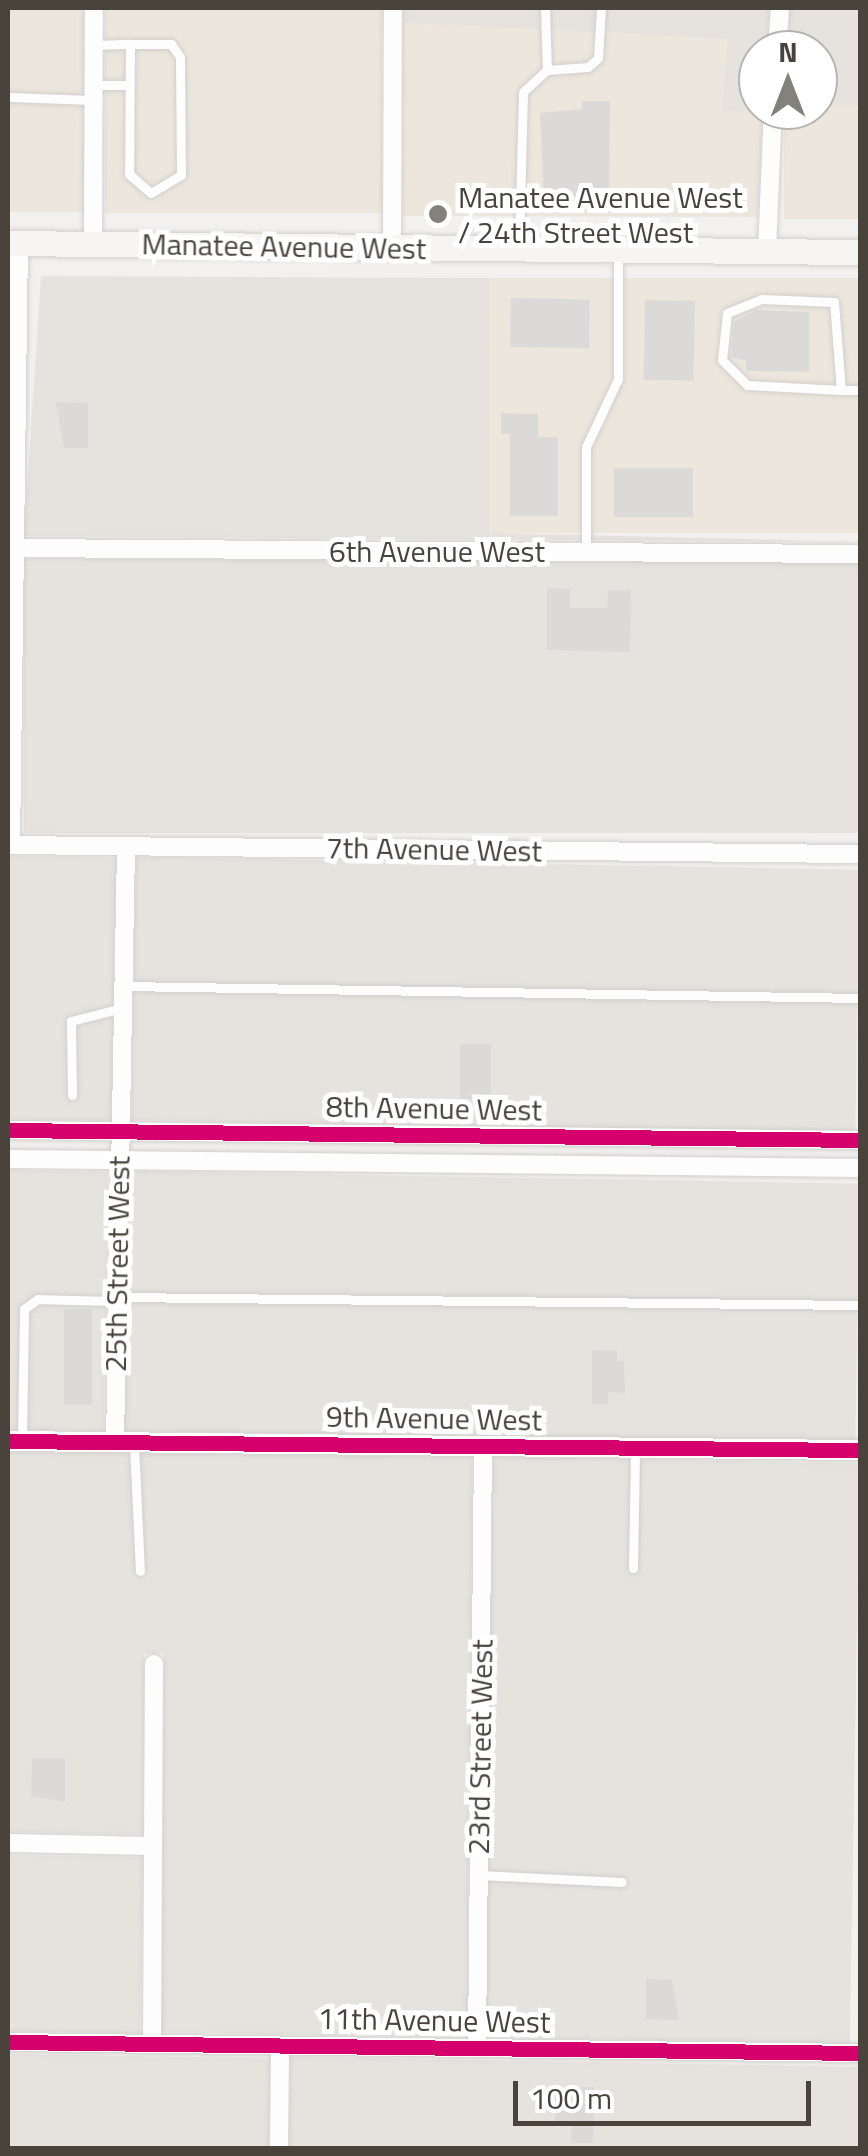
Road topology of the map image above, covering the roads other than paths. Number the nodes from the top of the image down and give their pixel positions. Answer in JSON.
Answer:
{"nodes":[{"id":1,"x":94,"y":8,"type":"edge"},
{"id":2,"x":393,"y":8,"type":"edge"},
{"id":3,"x":545,"y":8,"type":"edge"},
{"id":4,"x":601,"y":8,"type":"edge"},
{"id":5,"x":130,"y":44,"type":"junction"},
{"id":6,"x":94,"y":45,"type":"junction"},
{"id":7,"x":547,"y":70,"type":"junction"},
{"id":8,"x":129,"y":85,"type":"junction"},
{"id":9,"x":94,"y":92,"type":"junction"},
{"id":10,"x":8,"y":97,"type":"edge"},
{"id":11,"x":772,"y":130,"type":"edge"},
{"id":12,"x":13,"y":243,"type":"edge"},
{"id":13,"x":94,"y":244,"type":"junction"},
{"id":14,"x":392,"y":247,"type":"junction"},
{"id":15,"x":519,"y":248,"type":"junction"},
{"id":16,"x":618,"y":250,"type":"junction"},
{"id":17,"x":766,"y":251,"type":"junction"},
{"id":18,"x":860,"y":252,"type":"edge"},
{"id":19,"x":841,"y":390,"type":"junction"},
{"id":20,"x":860,"y":390,"type":"edge"},
{"id":21,"x":13,"y":548,"type":"junction"},
{"id":22,"x":586,"y":552,"type":"junction"},
{"id":23,"x":860,"y":554,"type":"edge"},
{"id":24,"x":9,"y":845,"type":"edge"},
{"id":25,"x":126,"y":846,"type":"junction"},
{"id":26,"x":860,"y":854,"type":"edge"},
{"id":27,"x":123,"y":986,"type":"junction"},
{"id":28,"x":860,"y":998,"type":"edge"},
{"id":29,"x":122,"y":1008,"type":"junction"},
{"id":30,"x":72,"y":1095,"type":"dead end"},
{"id":31,"x":8,"y":1130,"type":"edge"},
{"id":32,"x":120,"y":1132,"type":"junction"},
{"id":33,"x":860,"y":1140,"type":"edge"},
{"id":34,"x":8,"y":1159,"type":"edge"},
{"id":35,"x":119,"y":1160,"type":"junction"},
{"id":36,"x":860,"y":1168,"type":"edge"},
{"id":37,"x":117,"y":1299,"type":"junction"},
{"id":38,"x":860,"y":1305,"type":"edge"},
{"id":39,"x":15,"y":1441,"type":"edge"},
{"id":40,"x":124,"y":1442,"type":"junction"},
{"id":41,"x":483,"y":1446,"type":"junction"},
{"id":42,"x":635,"y":1447,"type":"junction"},
{"id":43,"x":860,"y":1450,"type":"edge"},
{"id":44,"x":633,"y":1568,"type":"dead end"},
{"id":45,"x":140,"y":1571,"type":"dead end"},
{"id":46,"x":154,"y":1664,"type":"dead end"},
{"id":47,"x":8,"y":1843,"type":"edge"},
{"id":48,"x":153,"y":1846,"type":"junction"},
{"id":49,"x":478,"y":1875,"type":"junction"},
{"id":50,"x":622,"y":1882,"type":"dead end"},
{"id":51,"x":8,"y":2042,"type":"edge"},
{"id":52,"x":152,"y":2043,"type":"junction"},
{"id":53,"x":280,"y":2046,"type":"junction"},
{"id":54,"x":477,"y":2048,"type":"junction"},
{"id":55,"x":860,"y":2053,"type":"edge"},
{"id":56,"x":279,"y":2148,"type":"edge"}],
"edges":[{"from":1,"to":6,"type":"street"},
{"from":2,"to":14,"type":"street"},
{"from":3,"to":7,"type":"lane"},
{"from":4,"to":7,"type":"lane"},
{"from":5,"to":6,"type":"lane"},
{"from":5,"to":8,"type":"lane"},
{"from":5,"to":8,"type":"lane"},
{"from":6,"to":9,"type":"street"},
{"from":7,"to":15,"type":"lane"},
{"from":8,"to":9,"type":"lane"},
{"from":9,"to":10,"type":"lane"},
{"from":9,"to":13,"type":"street"},
{"from":11,"to":17,"type":"street"},
{"from":12,"to":13,"type":"main road","name":"Manatee Avenue West"},
{"from":12,"to":21,"type":"street"},
{"from":13,"to":14,"type":"main road","name":"Manatee Avenue West"},
{"from":14,"to":15,"type":"main road","name":"Manatee Avenue West"},
{"from":15,"to":16,"type":"main road","name":"Manatee Avenue West"},
{"from":16,"to":17,"type":"main road","name":"Manatee Avenue West"},
{"from":16,"to":22,"type":"lane"},
{"from":17,"to":18,"type":"main road","name":"Manatee Avenue West"},
{"from":19,"to":19,"type":"lane"},
{"from":19,"to":20,"type":"lane"},
{"from":21,"to":22,"type":"street","name":"6th Avenue West"},
{"from":21,"to":24,"type":"street"},
{"from":22,"to":23,"type":"street","name":"6th Avenue West"},
{"from":24,"to":25,"type":"street","name":"7th Avenue West"},
{"from":25,"to":26,"type":"street","name":"7th Avenue West"},
{"from":25,"to":27,"type":"street","name":"25th Street West"},
{"from":27,"to":28,"type":"lane"},
{"from":27,"to":29,"type":"street","name":"25th Street West"},
{"from":29,"to":30,"type":"lane"},
{"from":29,"to":32,"type":"street","name":"25th Street West"},
{"from":31,"to":32,"type":"street","name":"8th Avenue West"},
{"from":32,"to":33,"type":"street","name":"8th Avenue West"},
{"from":32,"to":35,"type":"street","name":"25th Street West"},
{"from":34,"to":35,"type":"street","name":"8th Avenue West"},
{"from":35,"to":36,"type":"street","name":"8th Avenue West"},
{"from":35,"to":37,"type":"street","name":"25th Street West"},
{"from":37,"to":38,"type":"lane"},
{"from":37,"to":39,"type":"lane"},
{"from":37,"to":40,"type":"street","name":"25th Street West"},
{"from":39,"to":40,"type":"street","name":"9th Avenue West"},
{"from":40,"to":41,"type":"street","name":"9th Avenue West"},
{"from":40,"to":45,"type":"lane"},
{"from":41,"to":42,"type":"street","name":"9th Avenue West"},
{"from":41,"to":49,"type":"street","name":"23rd Street West"},
{"from":42,"to":43,"type":"street","name":"9th Avenue West"},
{"from":42,"to":44,"type":"lane"},
{"from":46,"to":48,"type":"street"},
{"from":47,"to":48,"type":"street"},
{"from":48,"to":52,"type":"street"},
{"from":49,"to":50,"type":"lane"},
{"from":49,"to":54,"type":"street","name":"23rd Street West"},
{"from":51,"to":52,"type":"street","name":"11th Avenue West"},
{"from":52,"to":53,"type":"street","name":"11th Avenue West"},
{"from":53,"to":54,"type":"street","name":"11th Avenue West"},
{"from":53,"to":56,"type":"street"},
{"from":54,"to":55,"type":"street","name":"11th Avenue West"}]}
